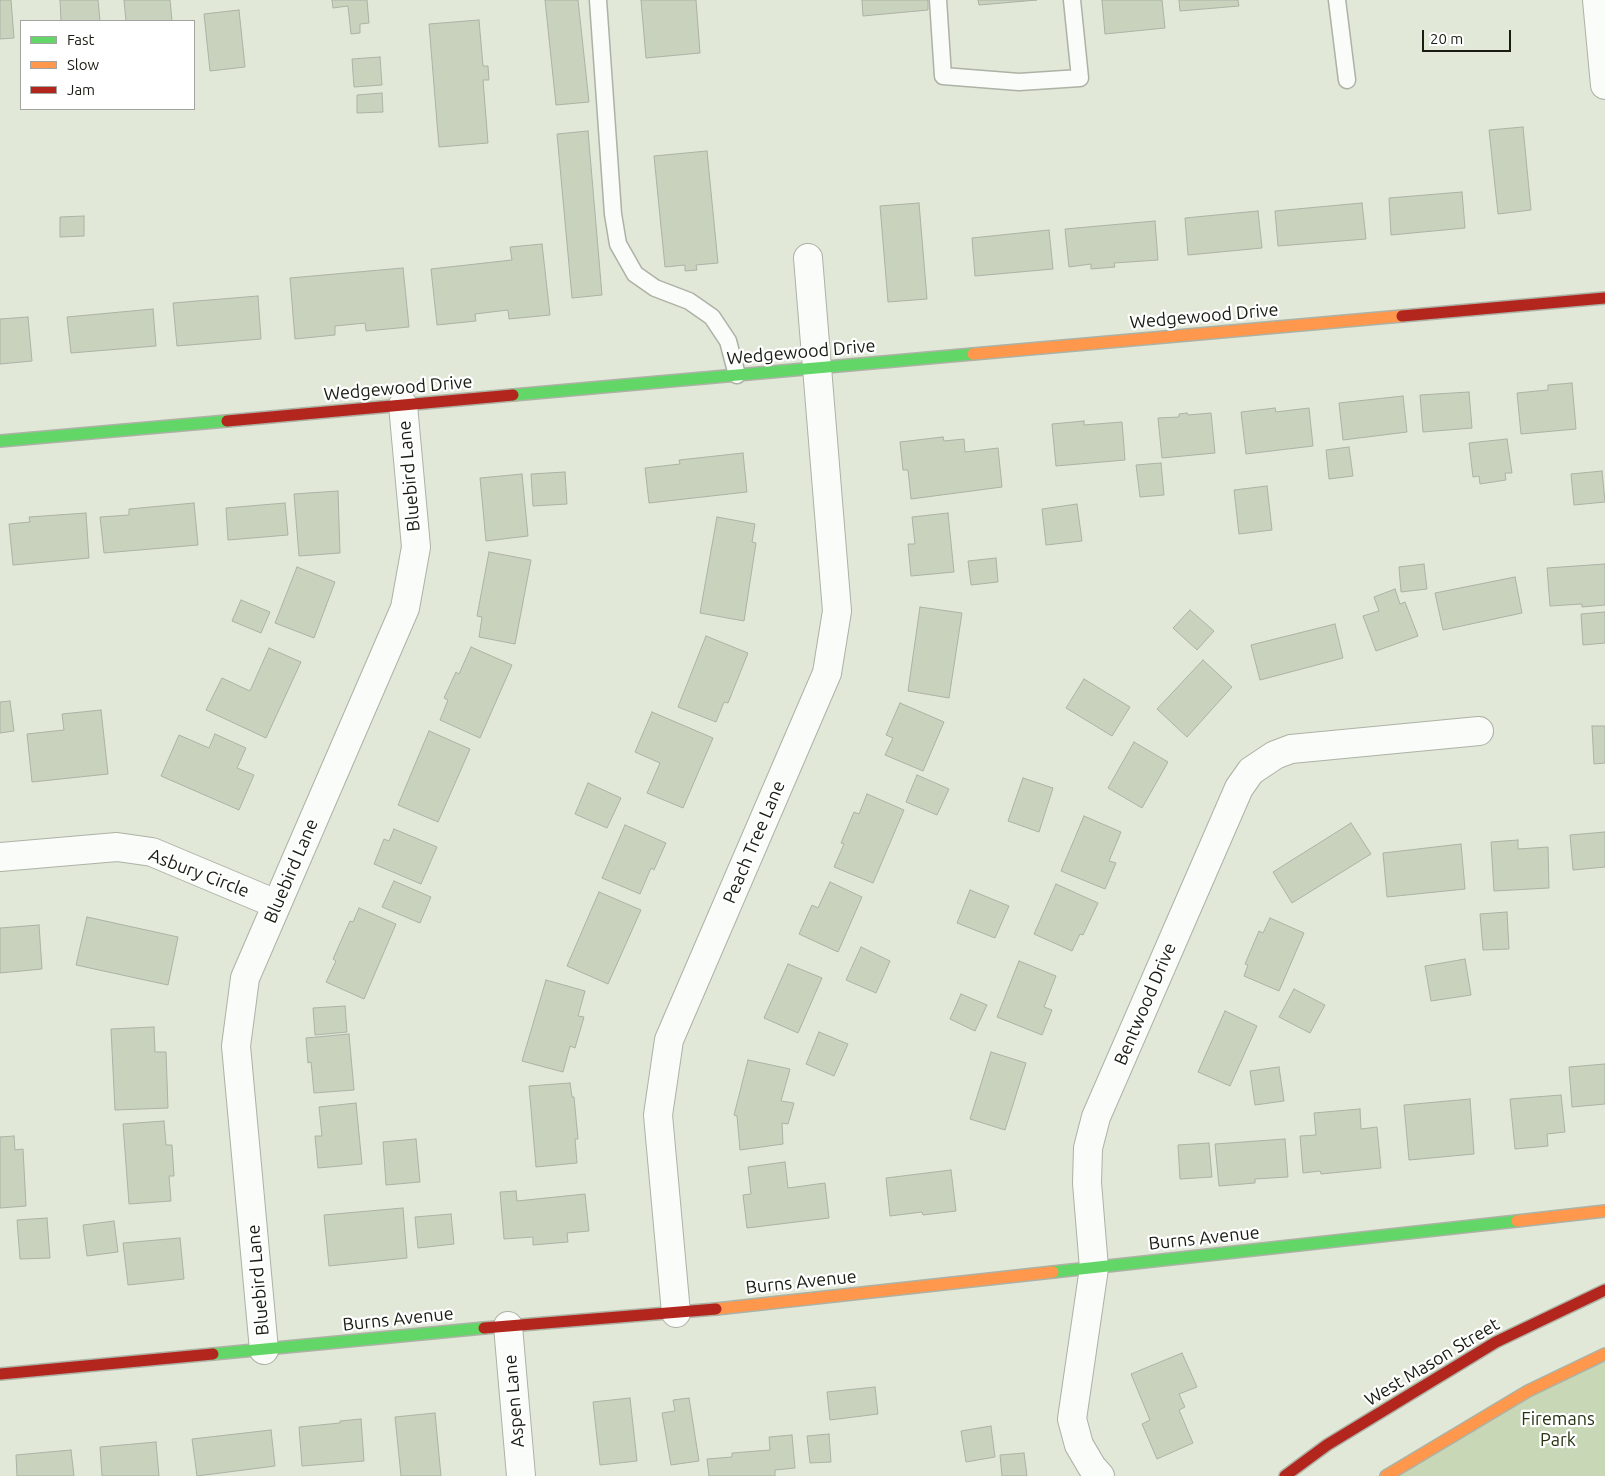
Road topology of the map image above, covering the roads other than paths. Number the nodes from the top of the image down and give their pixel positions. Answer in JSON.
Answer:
{"nodes":[{"id":1,"x":598,"y":0,"type":"edge"},
{"id":2,"x":938,"y":0,"type":"edge"},
{"id":3,"x":1072,"y":0,"type":"edge"},
{"id":4,"x":1337,"y":0,"type":"edge"},
{"id":5,"x":1598,"y":0,"type":"edge"},
{"id":6,"x":1603,"y":49,"type":"edge"},
{"id":7,"x":1347,"y":80,"type":"dead end"},
{"id":8,"x":1605,"y":84,"type":"edge"},
{"id":9,"x":808,"y":258,"type":"dead end"},
{"id":10,"x":1605,"y":298,"type":"edge"},
{"id":11,"x":817,"y":368,"type":"junction"},
{"id":12,"x":737,"y":375,"type":"junction"},
{"id":13,"x":403,"y":406,"type":"junction"},
{"id":14,"x":0,"y":441,"type":"edge"},
{"id":15,"x":1480,"y":731,"type":"dead end"},
{"id":16,"x":0,"y":857,"type":"edge"},
{"id":17,"x":276,"y":904,"type":"junction"},
{"id":18,"x":1605,"y":1211,"type":"edge"},
{"id":19,"x":1094,"y":1268,"type":"junction"},
{"id":20,"x":1605,"y":1290,"type":"edge"},
{"id":21,"x":676,"y":1313,"type":"junction"},
{"id":22,"x":508,"y":1326,"type":"junction"},
{"id":23,"x":264,"y":1350,"type":"junction"},
{"id":24,"x":1605,"y":1354,"type":"edge"},
{"id":25,"x":0,"y":1374,"type":"edge"},
{"id":26,"x":521,"y":1476,"type":"edge"},
{"id":27,"x":1100,"y":1476,"type":"edge"},
{"id":28,"x":1285,"y":1476,"type":"edge"},
{"id":29,"x":1386,"y":1476,"type":"edge"}],
"edges":[{"from":1,"to":12,"type":"lane"},
{"from":2,"to":3,"type":"lane"},
{"from":4,"to":7,"type":"lane"},
{"from":5,"to":6,"type":"street"},
{"from":6,"to":8,"type":"street"},
{"from":9,"to":11,"type":"street","name":"Peach Tree Lane"},
{"from":10,"to":11,"type":"street","name":"Wedgewood Drive"},
{"from":11,"to":12,"type":"street","name":"Wedgewood Drive"},
{"from":11,"to":21,"type":"street","name":"Peach Tree Lane"},
{"from":12,"to":13,"type":"street","name":"Wedgewood Drive"},
{"from":13,"to":14,"type":"street","name":"Wedgewood Drive"},
{"from":13,"to":17,"type":"street","name":"Bluebird Lane"},
{"from":15,"to":19,"type":"street","name":"Bentwood Drive"},
{"from":16,"to":17,"type":"street","name":"Asbury Circle"},
{"from":17,"to":23,"type":"street","name":"Bluebird Lane"},
{"from":18,"to":19,"type":"street","name":"Burns Avenue"},
{"from":19,"to":21,"type":"street","name":"Burns Avenue"},
{"from":19,"to":27,"type":"street","name":"Bentwood Drive"},
{"from":20,"to":28,"type":"street","name":"West Mason Street"},
{"from":21,"to":22,"type":"street","name":"Burns Avenue"},
{"from":22,"to":23,"type":"street","name":"Burns Avenue"},
{"from":22,"to":26,"type":"street","name":"Aspen Lane"},
{"from":23,"to":25,"type":"street","name":"Burns Avenue"},
{"from":24,"to":29,"type":"street"}]}
